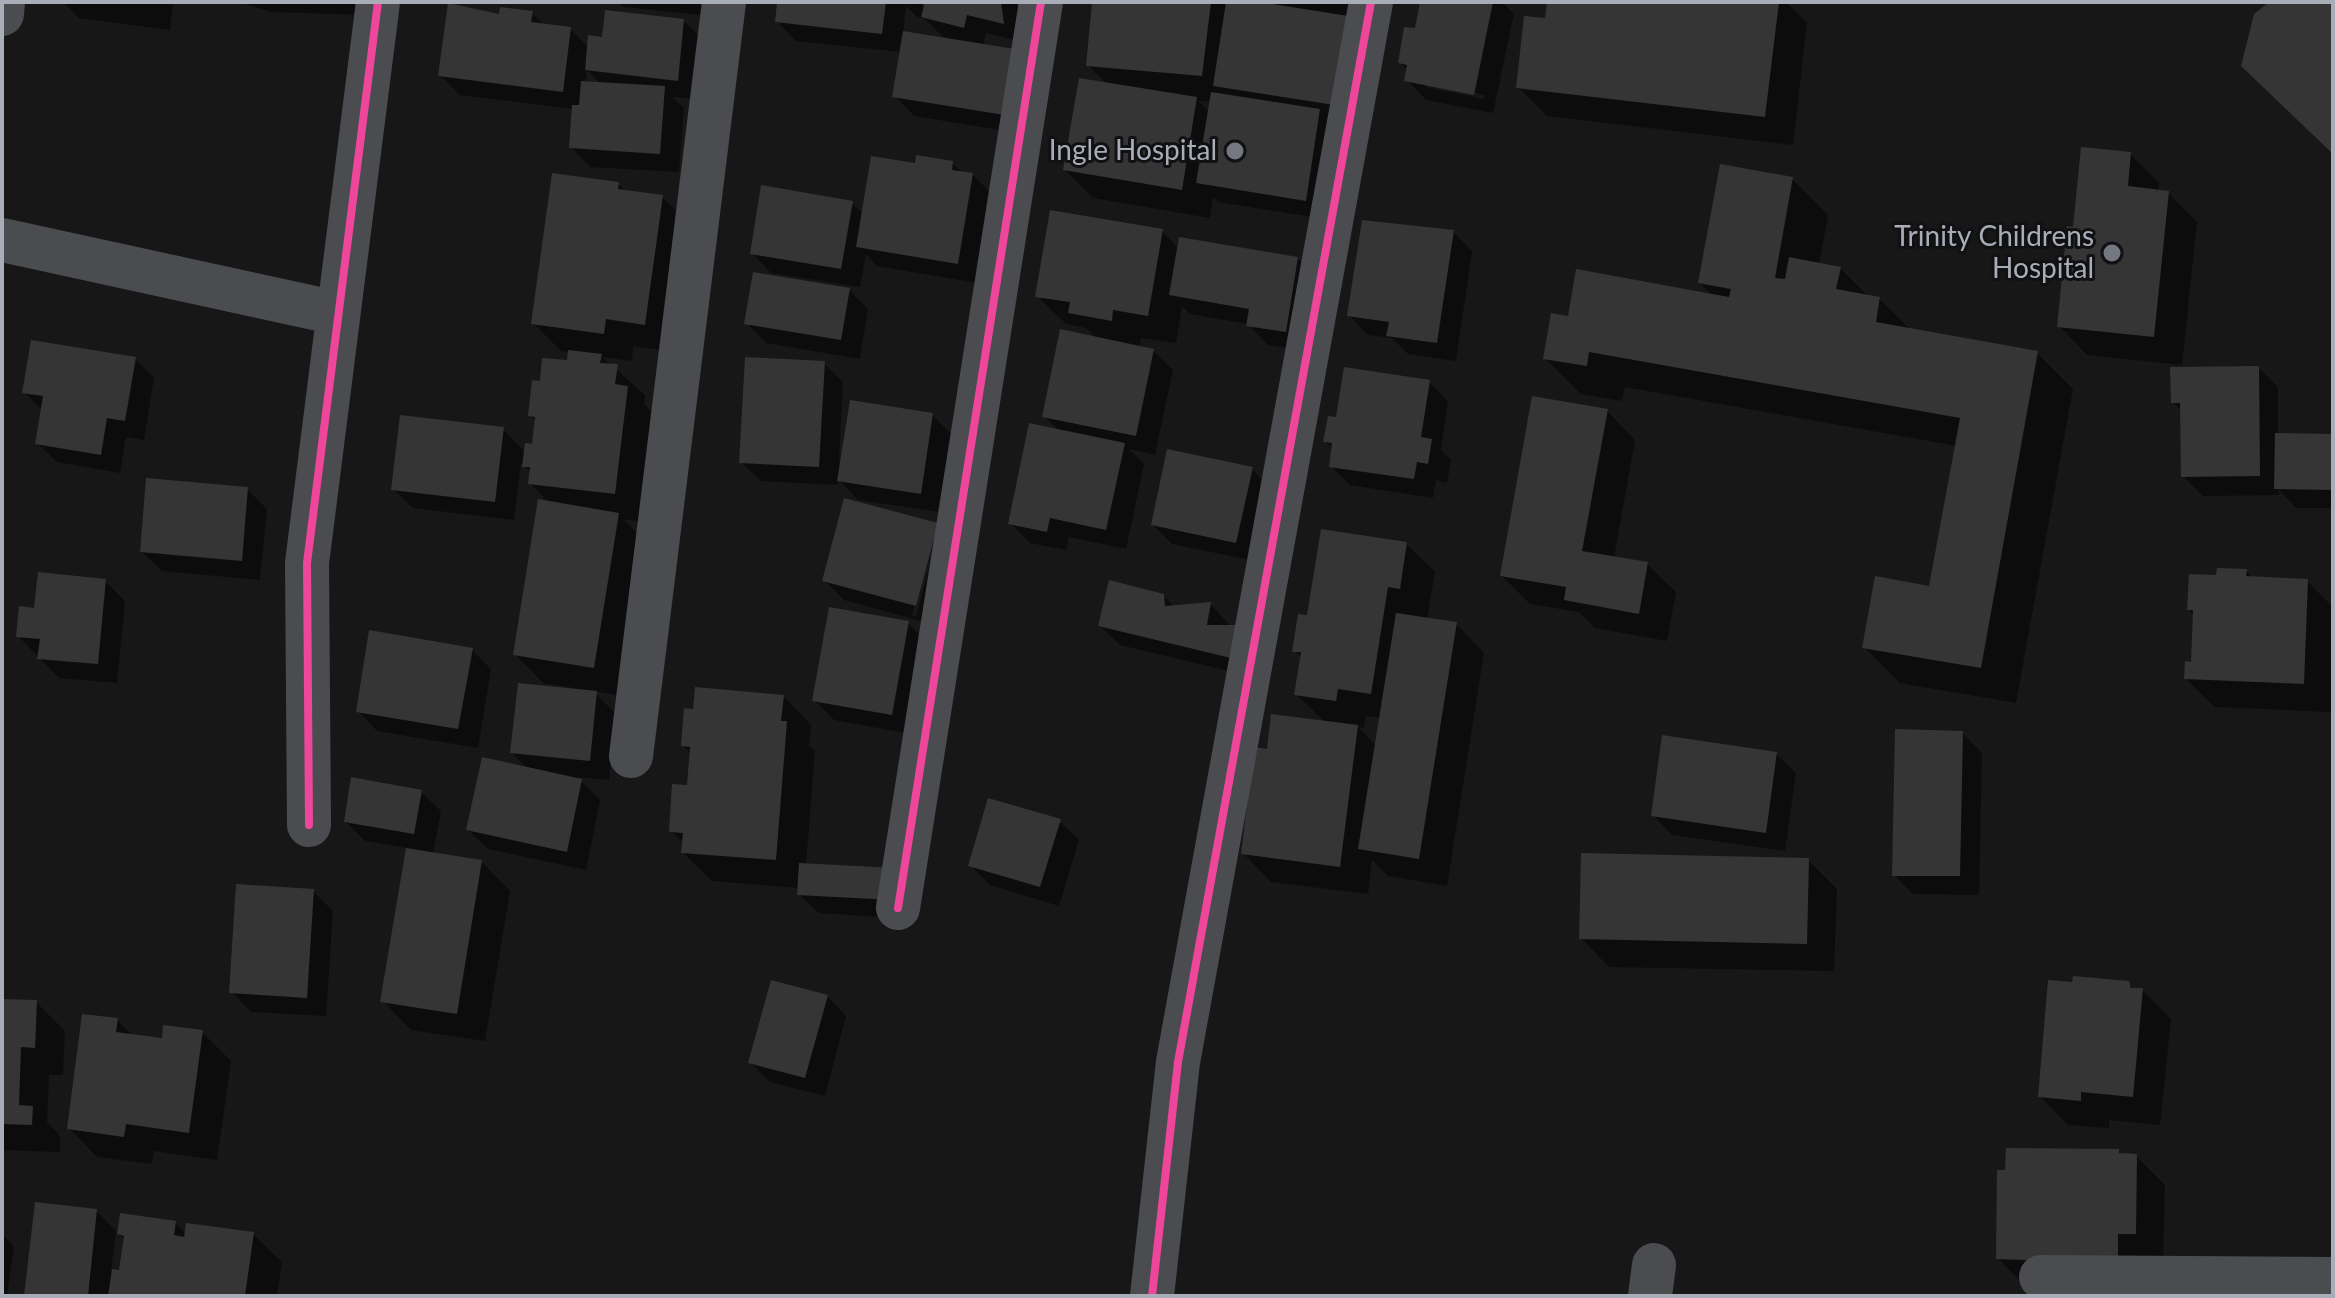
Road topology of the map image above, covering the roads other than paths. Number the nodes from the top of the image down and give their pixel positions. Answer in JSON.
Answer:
{"nodes":[{"id":1,"x":3,"y":2,"type":"edge"},
{"id":2,"x":378,"y":2,"type":"edge"},
{"id":3,"x":724,"y":2,"type":"edge"},
{"id":4,"x":1041,"y":2,"type":"edge"},
{"id":5,"x":1371,"y":2,"type":"edge"},
{"id":6,"x":2,"y":14,"type":"edge"},
{"id":7,"x":2,"y":240,"type":"edge"},
{"id":8,"x":337,"y":313,"type":"junction"},
{"id":9,"x":631,"y":756,"type":"dead end"},
{"id":10,"x":309,"y":825,"type":"dead end"},
{"id":11,"x":898,"y":908,"type":"dead end"},
{"id":12,"x":2041,"y":1277,"type":"dead end"},
{"id":13,"x":2333,"y":1279,"type":"edge"},
{"id":14,"x":1152,"y":1296,"type":"edge"}],
"edges":[{"from":1,"to":6,"type":"street"},
{"from":2,"to":8,"type":"street"},
{"from":3,"to":9,"type":"street"},
{"from":4,"to":11,"type":"street"},
{"from":5,"to":14,"type":"street"},
{"from":7,"to":8,"type":"street"},
{"from":8,"to":10,"type":"street"},
{"from":12,"to":13,"type":"street"}]}
